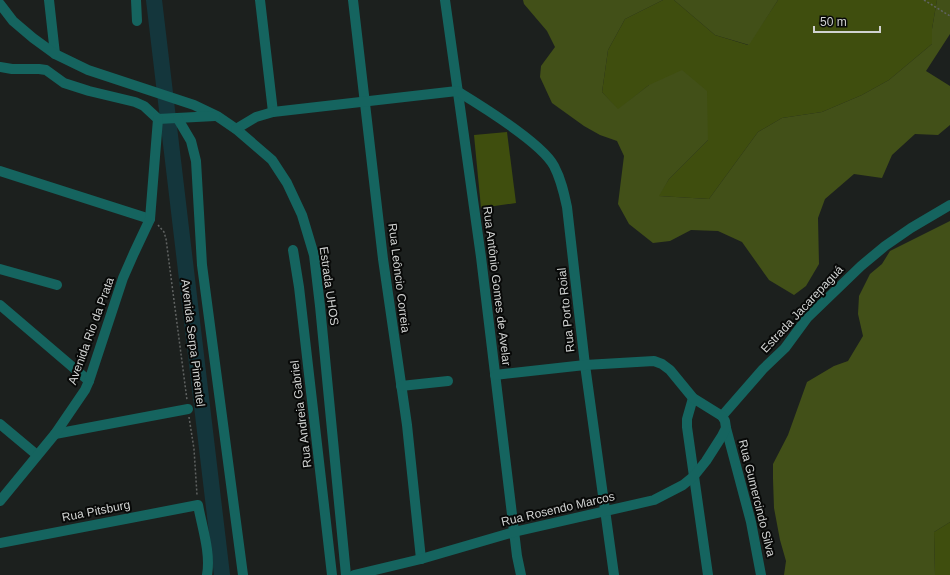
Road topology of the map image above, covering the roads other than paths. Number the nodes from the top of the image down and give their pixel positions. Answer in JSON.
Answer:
{"nodes":[{"id":1,"x":49,"y":0,"type":"edge"},
{"id":2,"x":136,"y":0,"type":"edge"},
{"id":3,"x":260,"y":0,"type":"edge"},
{"id":4,"x":354,"y":0,"type":"edge"},
{"id":5,"x":445,"y":0,"type":"edge"},
{"id":6,"x":0,"y":4,"type":"edge"},
{"id":7,"x":137,"y":21,"type":"dead end"},
{"id":8,"x":55,"y":54,"type":"junction"},
{"id":9,"x":0,"y":67,"type":"edge"},
{"id":10,"x":128,"y":84,"type":"junction"},
{"id":11,"x":457,"y":91,"type":"junction"},
{"id":12,"x":126,"y":99,"type":"junction"},
{"id":13,"x":366,"y":102,"type":"junction"},
{"id":14,"x":273,"y":112,"type":"junction"},
{"id":15,"x":217,"y":116,"type":"junction"},
{"id":16,"x":160,"y":119,"type":"junction"},
{"id":17,"x":178,"y":119,"type":"junction"},
{"id":18,"x":236,"y":129,"type":"junction"},
{"id":19,"x":0,"y":172,"type":"edge"},
{"id":20,"x":950,"y":205,"type":"edge"},
{"id":21,"x":150,"y":219,"type":"junction"},
{"id":22,"x":292,"y":250,"type":"dead end"},
{"id":23,"x":0,"y":269,"type":"edge"},
{"id":24,"x":57,"y":285,"type":"dead end"},
{"id":25,"x":0,"y":305,"type":"edge"},
{"id":26,"x":585,"y":365,"type":"junction"},
{"id":27,"x":495,"y":375,"type":"junction"},
{"id":28,"x":89,"y":381,"type":"junction"},
{"id":29,"x":448,"y":381,"type":"dead end"},
{"id":30,"x":401,"y":386,"type":"junction"},
{"id":31,"x":693,"y":398,"type":"junction"},
{"id":32,"x":188,"y":409,"type":"road end"},
{"id":33,"x":722,"y":416,"type":"junction"},
{"id":34,"x":0,"y":424,"type":"edge"},
{"id":35,"x":726,"y":428,"type":"junction"},
{"id":36,"x":56,"y":434,"type":"junction"},
{"id":37,"x":37,"y":455,"type":"junction"},
{"id":38,"x":694,"y":476,"type":"junction"},
{"id":39,"x":0,"y":501,"type":"edge"},
{"id":40,"x":605,"y":511,"type":"junction"},
{"id":41,"x":514,"y":532,"type":"junction"},
{"id":42,"x":0,"y":543,"type":"edge"},
{"id":43,"x":421,"y":560,"type":"junction"},
{"id":44,"x":207,"y":575,"type":"edge"},
{"id":45,"x":243,"y":575,"type":"edge"},
{"id":46,"x":332,"y":575,"type":"edge"},
{"id":47,"x":346,"y":575,"type":"edge"},
{"id":48,"x":354,"y":575,"type":"edge"},
{"id":49,"x":521,"y":575,"type":"edge"},
{"id":50,"x":614,"y":575,"type":"edge"},
{"id":51,"x":708,"y":575,"type":"edge"},
{"id":52,"x":761,"y":575,"type":"edge"}],
"edges":[{"from":1,"to":8,"type":"street"},
{"from":2,"to":7,"type":"street"},
{"from":3,"to":14,"type":"street"},
{"from":4,"to":13,"type":"street","name":"Rua Leôncio Correia"},
{"from":5,"to":11,"type":"street","name":"Rua Antônio Gomes de Avelar"},
{"from":6,"to":8,"type":"street","name":"Estrada UHOS"},
{"from":8,"to":10,"type":"street","name":"Estrada UHOS"},
{"from":9,"to":12,"type":"street"},
{"from":10,"to":12,"type":"street"},
{"from":10,"to":15,"type":"street","name":"Estrada UHOS"},
{"from":11,"to":13,"type":"street"},
{"from":11,"to":26,"type":"street","name":"Rua Porto Roial"},
{"from":11,"to":27,"type":"street","name":"Rua Antônio Gomes de Avelar"},
{"from":12,"to":16,"type":"street"},
{"from":13,"to":14,"type":"street"},
{"from":13,"to":30,"type":"street","name":"Rua Leôncio Correia"},
{"from":14,"to":18,"type":"street"},
{"from":15,"to":17,"type":"street"},
{"from":15,"to":18,"type":"street","name":"Estrada UHOS"},
{"from":16,"to":17,"type":"street"},
{"from":16,"to":21,"type":"street"},
{"from":17,"to":45,"type":"street","name":"Avenida Serpa Pimentel"},
{"from":18,"to":47,"type":"street","name":"Estrada UHOS"},
{"from":19,"to":21,"type":"street"},
{"from":20,"to":33,"type":"street","name":"Estrada Jacarepaguá"},
{"from":21,"to":28,"type":"street","name":"Avenida Rio da Prata"},
{"from":22,"to":46,"type":"street","name":"Rua Andreia Gabriel"},
{"from":23,"to":24,"type":"street"},
{"from":25,"to":28,"type":"street"},
{"from":26,"to":27,"type":"street"},
{"from":26,"to":31,"type":"street"},
{"from":26,"to":40,"type":"street","name":"Rua Porto Roial"},
{"from":27,"to":41,"type":"street","name":"Rua Antônio Gomes de Avelar"},
{"from":28,"to":36,"type":"street","name":"Avenida Rio da Prata"},
{"from":29,"to":30,"type":"street"},
{"from":30,"to":43,"type":"street","name":"Rua Leôncio Correia"},
{"from":31,"to":33,"type":"street"},
{"from":31,"to":38,"type":"street"},
{"from":32,"to":36,"type":"street"},
{"from":33,"to":35,"type":"street"},
{"from":34,"to":37,"type":"street"},
{"from":35,"to":38,"type":"street","name":"Rua Rosendo Marcos"},
{"from":35,"to":52,"type":"street","name":"Rua Gumercindo Silva"},
{"from":36,"to":37,"type":"street","name":"Avenida Rio da Prata"},
{"from":37,"to":39,"type":"street","name":"Avenida Rio da Prata"},
{"from":38,"to":40,"type":"street","name":"Rua Rosendo Marcos"},
{"from":38,"to":51,"type":"street"},
{"from":40,"to":41,"type":"street","name":"Rua Rosendo Marcos"},
{"from":40,"to":50,"type":"street","name":"Rua Porto Roial"},
{"from":41,"to":43,"type":"street","name":"Rua Rosendo Marcos"},
{"from":41,"to":49,"type":"street","name":"Rua Antônio Gomes de Avelar"},
{"from":42,"to":44,"type":"street","name":"Rua Pitsburg"},
{"from":43,"to":48,"type":"street","name":"Rua Rosendo Marcos"}]}
